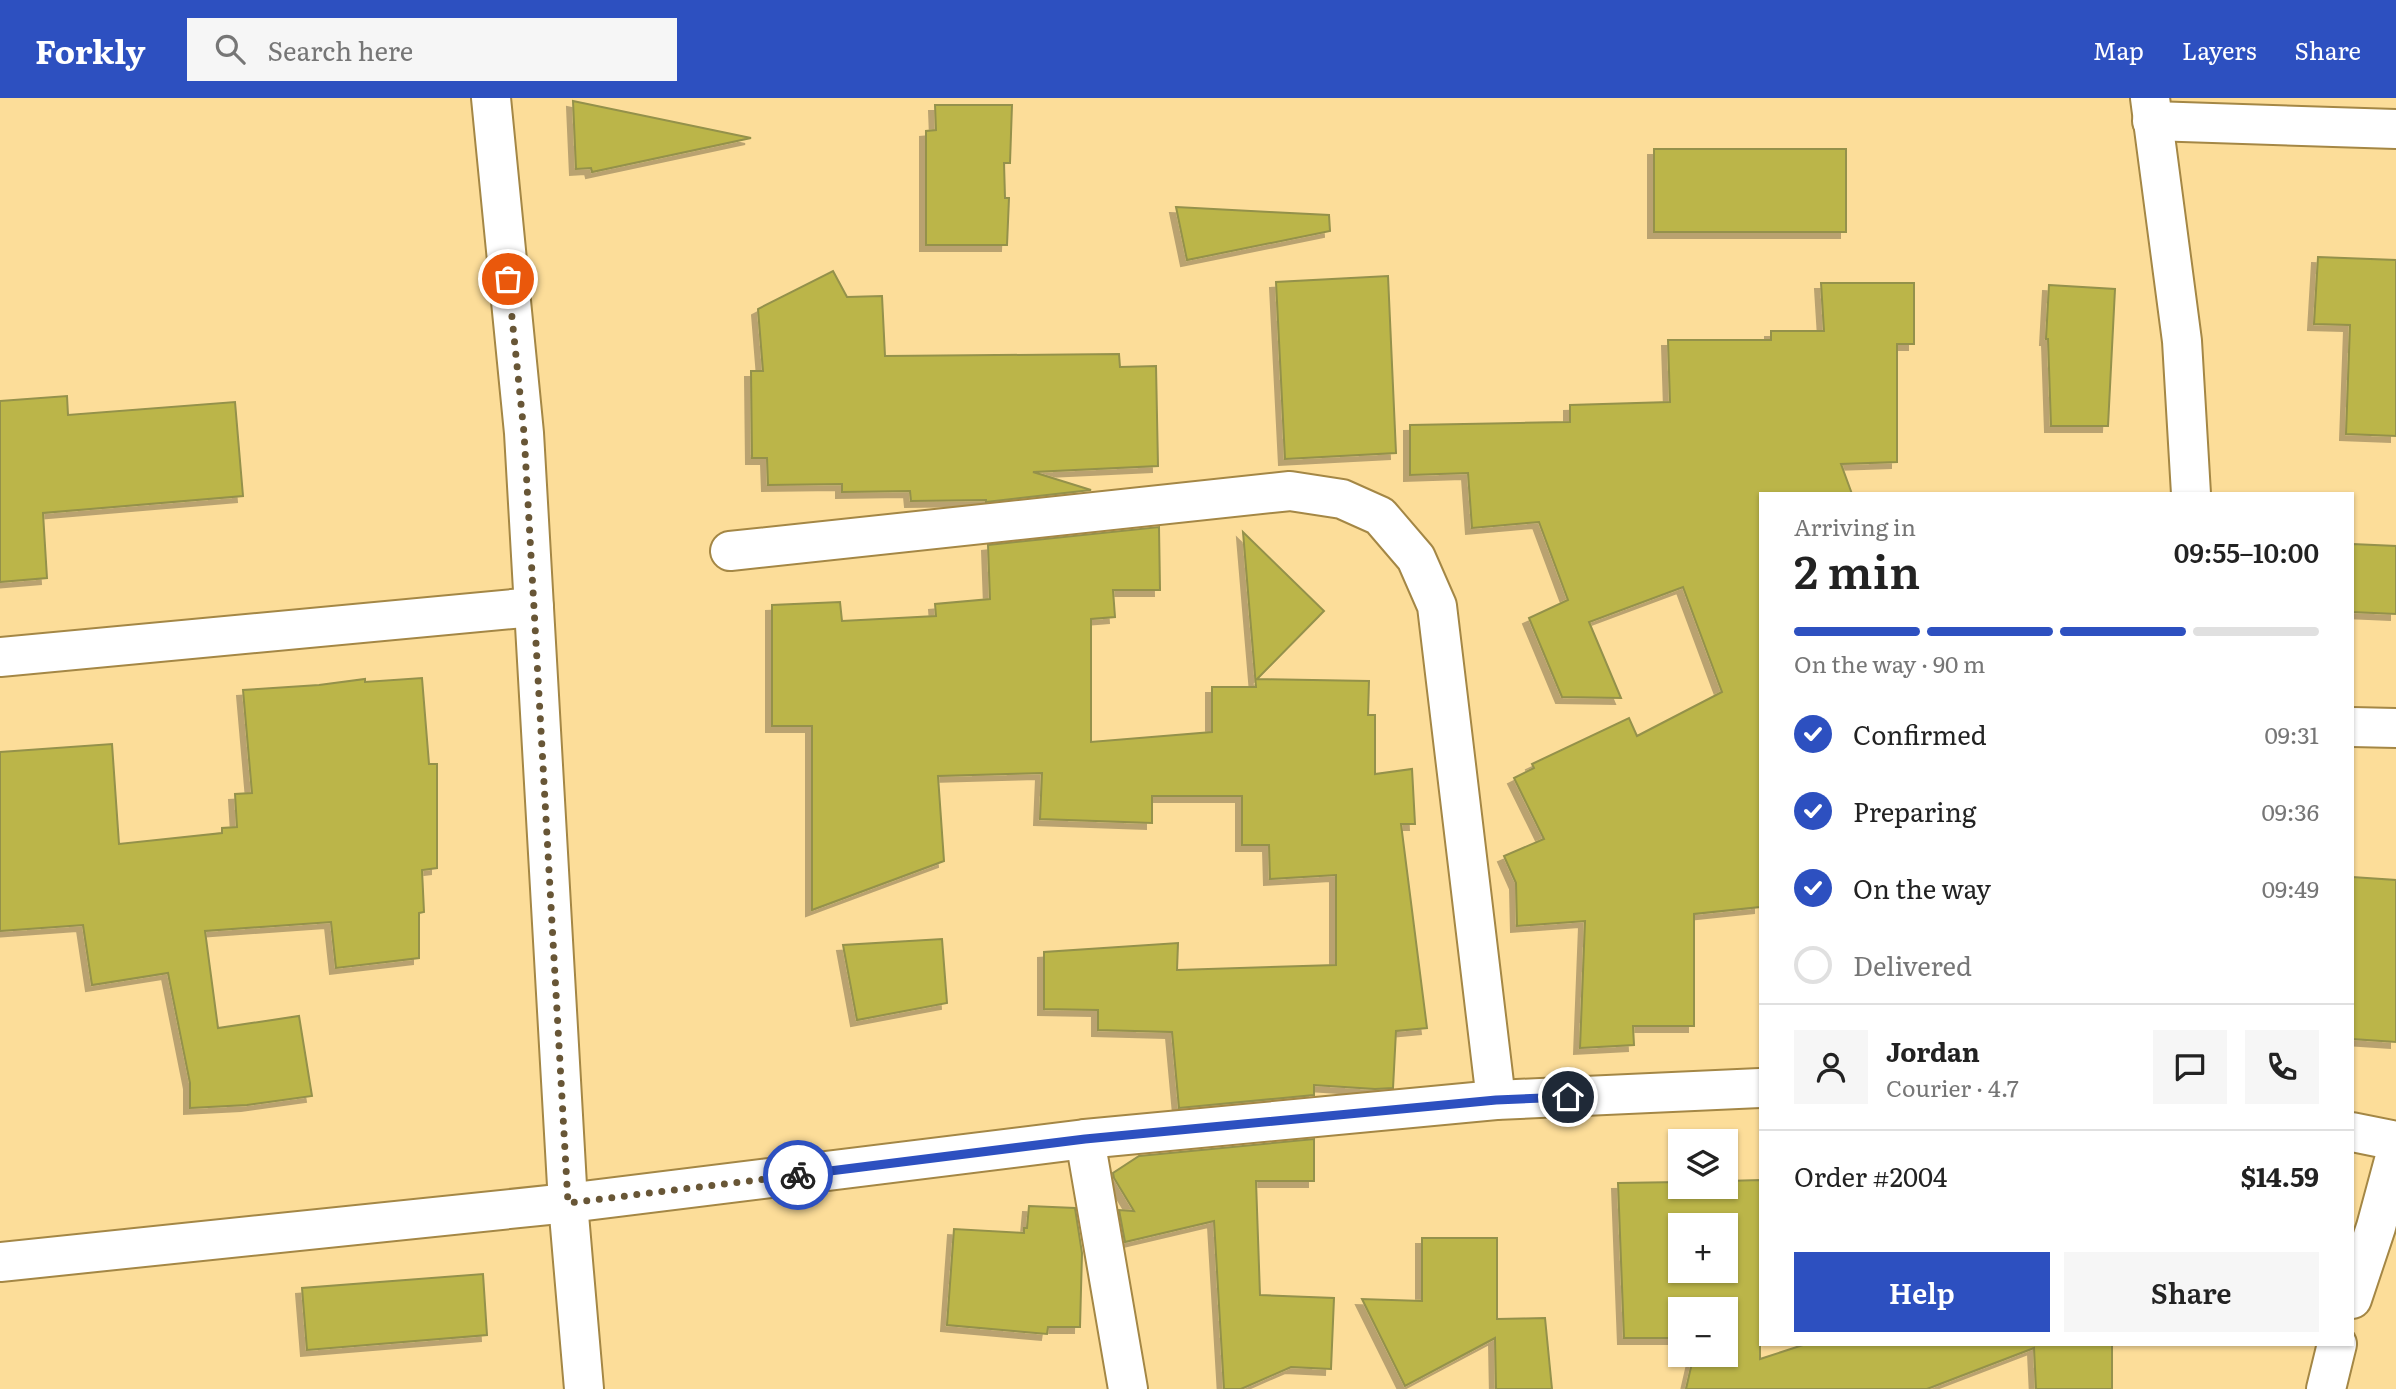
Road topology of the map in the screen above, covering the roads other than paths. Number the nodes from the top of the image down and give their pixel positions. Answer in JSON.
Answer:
{"nodes":[{"id":1,"x":491,"y":98,"type":"edge"},
{"id":2,"x":2151,"y":110,"type":"edge"},
{"id":3,"x":2396,"y":129,"type":"edge"},
{"id":4,"x":2191,"y":492,"type":"edge"},
{"id":5,"x":730,"y":551,"type":"dead end"},
{"id":6,"x":534,"y":607,"type":"junction"},
{"id":7,"x":0,"y":657,"type":"edge"},
{"id":8,"x":2354,"y":727,"type":"edge"},
{"id":9,"x":2396,"y":728,"type":"edge"},
{"id":10,"x":1759,"y":1088,"type":"edge"},
{"id":11,"x":1496,"y":1100,"type":"junction"},
{"id":12,"x":2354,"y":1132,"type":"edge"},
{"id":13,"x":1085,"y":1139,"type":"junction"},
{"id":14,"x":2396,"y":1141,"type":"edge"},
{"id":15,"x":2396,"y":1153,"type":"edge"},
{"id":16,"x":568,"y":1203,"type":"junction"},
{"id":17,"x":0,"y":1262,"type":"edge"},
{"id":18,"x":2354,"y":1293,"type":"edge"},
{"id":19,"x":2337,"y":1346,"type":"edge"},
{"id":20,"x":584,"y":1389,"type":"edge"},
{"id":21,"x":1128,"y":1389,"type":"edge"},
{"id":22,"x":2326,"y":1389,"type":"edge"}],
"edges":[{"from":1,"to":6,"type":"street"},
{"from":2,"to":3,"type":"street"},
{"from":2,"to":4,"type":"street"},
{"from":5,"to":11,"type":"street"},
{"from":6,"to":7,"type":"street"},
{"from":6,"to":16,"type":"street"},
{"from":8,"to":9,"type":"street"},
{"from":10,"to":11,"type":"street"},
{"from":11,"to":13,"type":"street"},
{"from":12,"to":14,"type":"street"},
{"from":13,"to":16,"type":"street"},
{"from":13,"to":21,"type":"street"},
{"from":15,"to":18,"type":"street"},
{"from":16,"to":17,"type":"street"},
{"from":16,"to":20,"type":"street"},
{"from":19,"to":22,"type":"street"}]}
